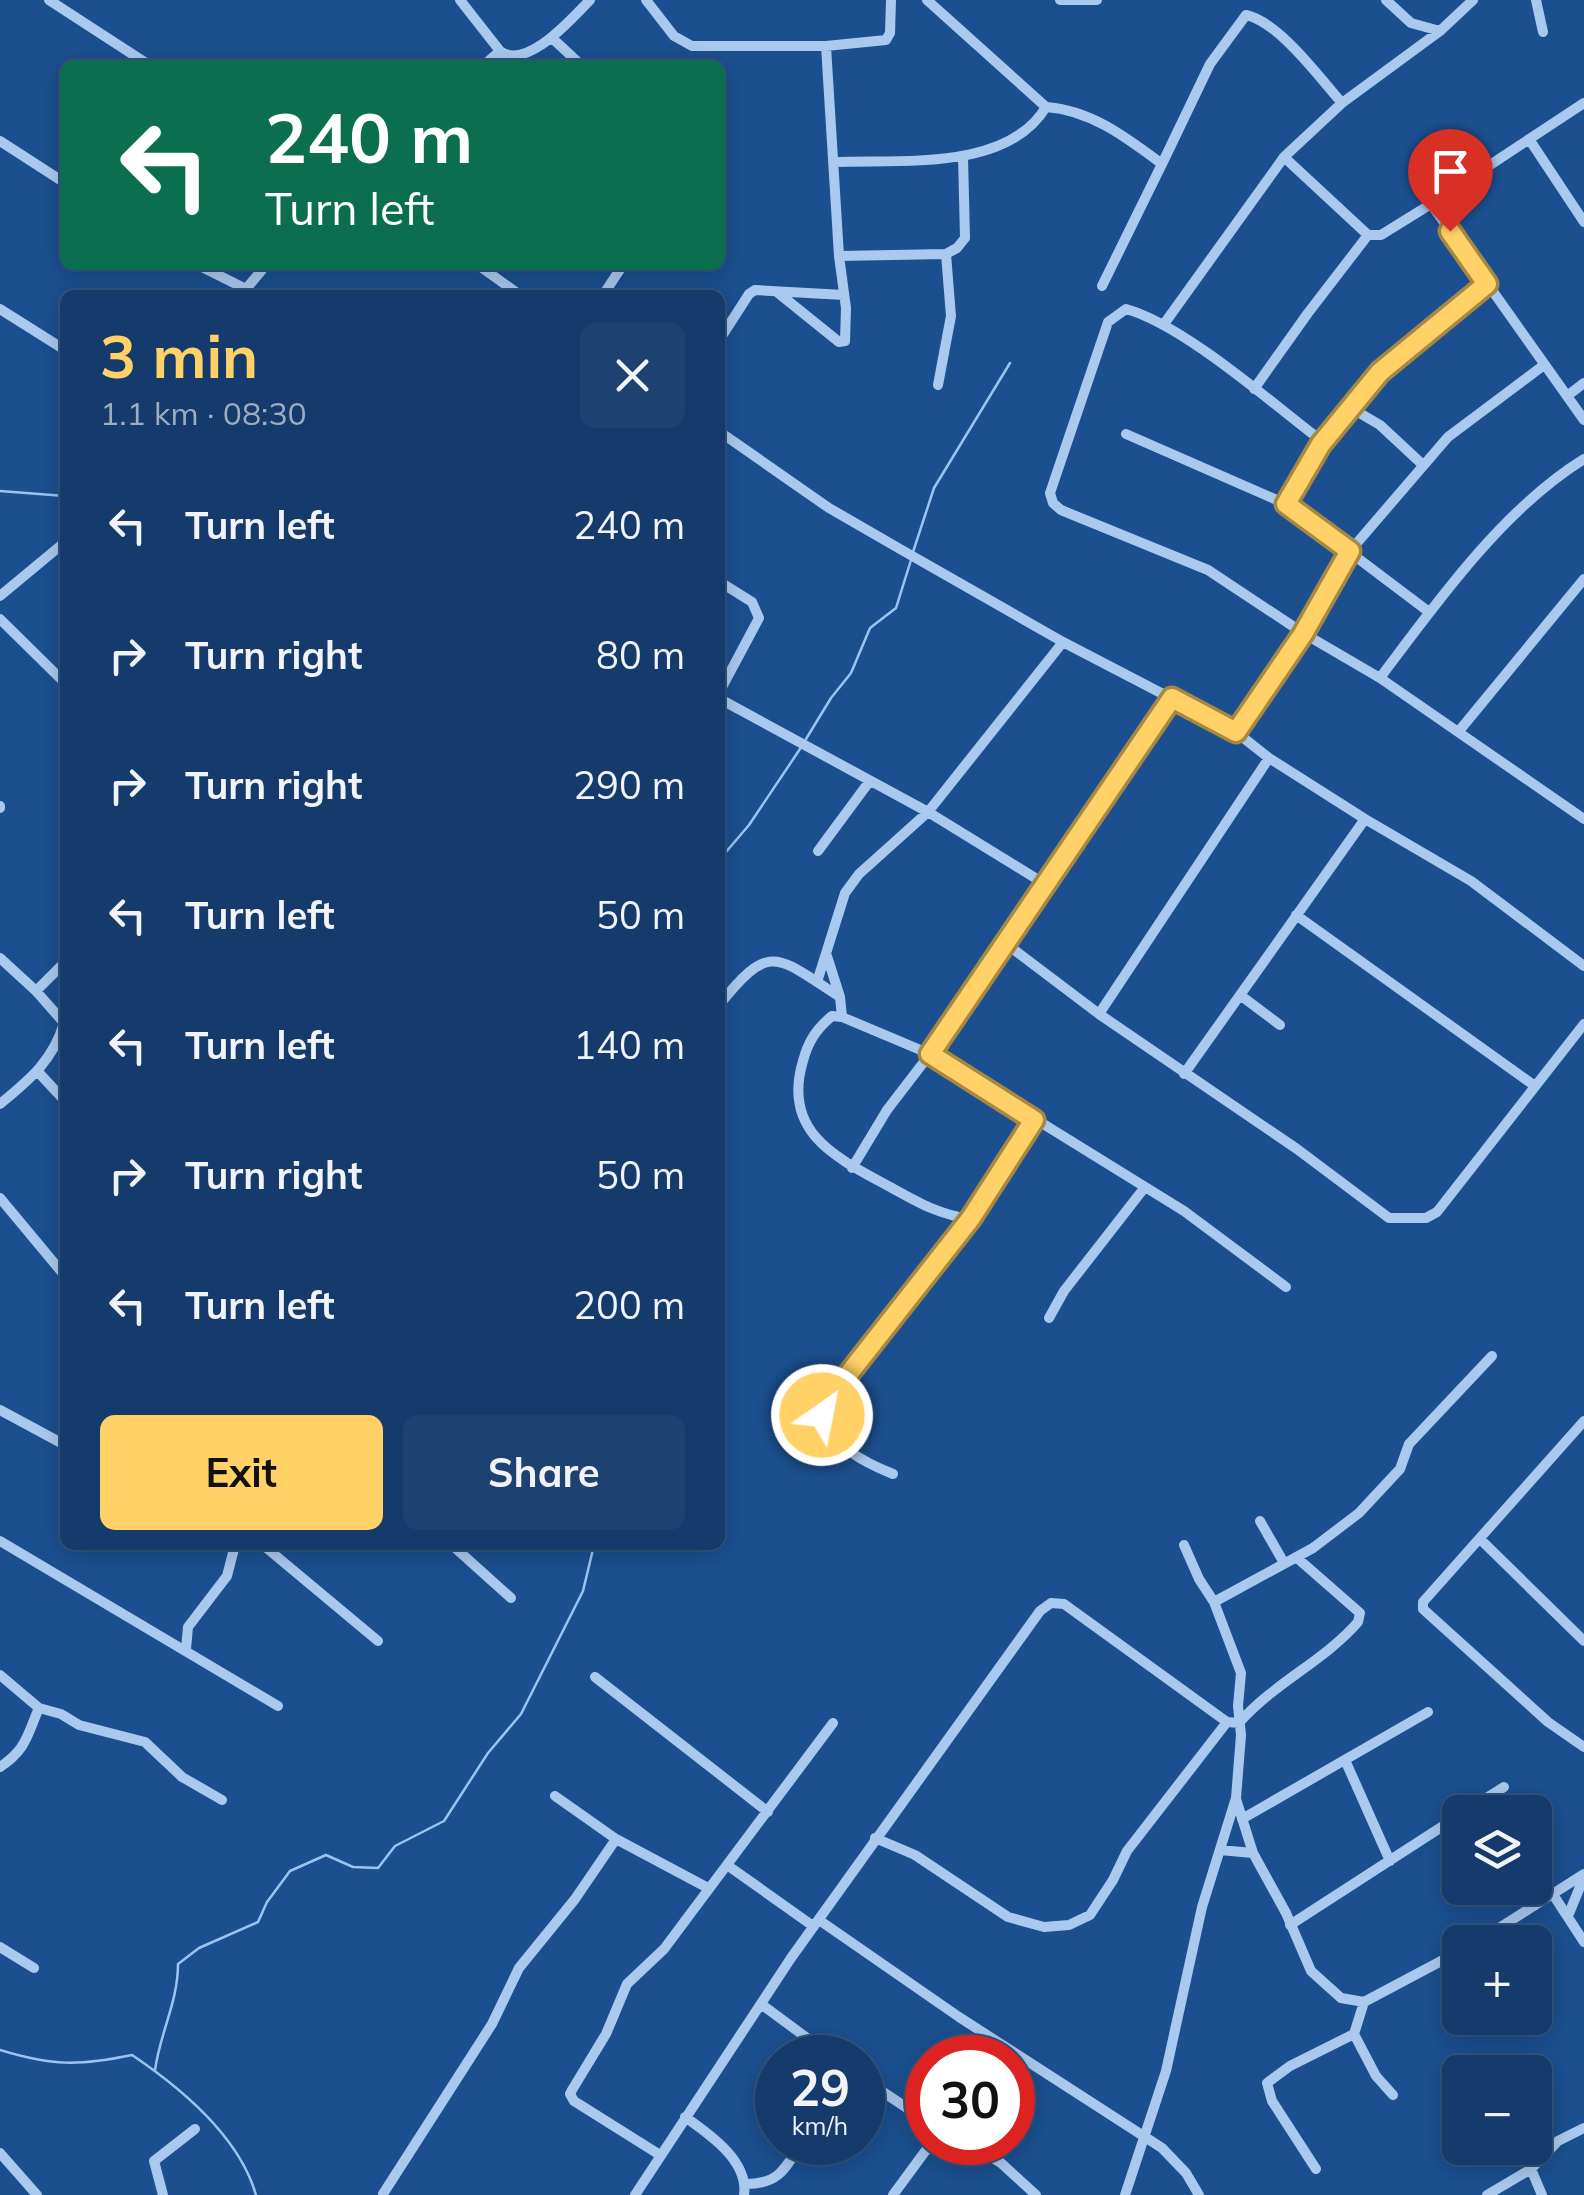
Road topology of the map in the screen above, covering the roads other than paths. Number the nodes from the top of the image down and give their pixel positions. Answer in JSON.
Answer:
{"nodes":[{"id":1,"x":49,"y":0,"type":"edge"},
{"id":2,"x":460,"y":0,"type":"edge"},
{"id":3,"x":590,"y":0,"type":"edge"},
{"id":4,"x":646,"y":0,"type":"edge"},
{"id":5,"x":891,"y":0,"type":"edge"},
{"id":6,"x":927,"y":0,"type":"edge"},
{"id":7,"x":1060,"y":0,"type":"edge"},
{"id":8,"x":1097,"y":0,"type":"edge"},
{"id":9,"x":1386,"y":0,"type":"edge"},
{"id":10,"x":1473,"y":0,"type":"edge"},
{"id":11,"x":1536,"y":0,"type":"edge"},
{"id":12,"x":1440,"y":31,"type":"junction"},
{"id":13,"x":1543,"y":32,"type":"dead end"},
{"id":14,"x":552,"y":38,"type":"junction"},
{"id":15,"x":826,"y":46,"type":"junction"},
{"id":16,"x":500,"y":51,"type":"junction"},
{"id":17,"x":141,"y":60,"type":"edge"},
{"id":18,"x":490,"y":60,"type":"edge"},
{"id":19,"x":575,"y":60,"type":"edge"},
{"id":20,"x":1342,"y":103,"type":"junction"},
{"id":21,"x":1584,"y":103,"type":"edge"},
{"id":22,"x":1046,"y":108,"type":"junction"},
{"id":23,"x":1528,"y":139,"type":"junction"},
{"id":24,"x":0,"y":141,"type":"edge"},
{"id":25,"x":1284,"y":156,"type":"junction"},
{"id":26,"x":964,"y":158,"type":"junction"},
{"id":27,"x":834,"y":162,"type":"junction"},
{"id":28,"x":1162,"y":164,"type":"junction"},
{"id":29,"x":60,"y":180,"type":"edge"},
{"id":30,"x":1431,"y":204,"type":"junction"},
{"id":31,"x":1582,"y":215,"type":"edge"},
{"id":32,"x":1368,"y":236,"type":"junction"},
{"id":33,"x":946,"y":254,"type":"junction"},
{"id":34,"x":839,"y":256,"type":"junction"},
{"id":35,"x":208,"y":270,"type":"edge"},
{"id":36,"x":262,"y":270,"type":"edge"},
{"id":37,"x":485,"y":270,"type":"edge"},
{"id":38,"x":1487,"y":284,"type":"junction"},
{"id":39,"x":1102,"y":286,"type":"dead end"},
{"id":40,"x":513,"y":290,"type":"edge"},
{"id":41,"x":778,"y":292,"type":"junction"},
{"id":42,"x":844,"y":295,"type":"junction"},
{"id":43,"x":0,"y":309,"type":"edge"},
{"id":44,"x":1164,"y":324,"type":"junction"},
{"id":45,"x":725,"y":331,"type":"edge"},
{"id":46,"x":60,"y":347,"type":"edge"},
{"id":47,"x":1544,"y":365,"type":"junction"},
{"id":48,"x":1584,"y":384,"type":"edge"},
{"id":49,"x":938,"y":385,"type":"dead end"},
{"id":50,"x":1254,"y":390,"type":"junction"},
{"id":51,"x":1567,"y":396,"type":"junction"},
{"id":52,"x":1351,"y":408,"type":"junction"},
{"id":53,"x":1584,"y":420,"type":"edge"},
{"id":54,"x":1126,"y":434,"type":"dead end"},
{"id":55,"x":725,"y":435,"type":"edge"},
{"id":56,"x":1321,"y":444,"type":"junction"},
{"id":57,"x":1584,"y":459,"type":"edge"},
{"id":58,"x":1422,"y":465,"type":"junction"},
{"id":59,"x":1286,"y":504,"type":"junction"},
{"id":60,"x":60,"y":546,"type":"edge"},
{"id":61,"x":1350,"y":551,"type":"junction"},
{"id":62,"x":1584,"y":579,"type":"edge"},
{"id":63,"x":725,"y":585,"type":"edge"},
{"id":64,"x":0,"y":596,"type":"edge"},
{"id":65,"x":1429,"y":612,"type":"junction"},
{"id":66,"x":0,"y":619,"type":"edge"},
{"id":67,"x":1303,"y":634,"type":"junction"},
{"id":68,"x":1062,"y":642,"type":"junction"},
{"id":69,"x":1380,"y":678,"type":"junction"},
{"id":70,"x":60,"y":679,"type":"edge"},
{"id":71,"x":725,"y":683,"type":"edge"},
{"id":72,"x":1172,"y":698,"type":"junction"},
{"id":73,"x":725,"y":702,"type":"edge"},
{"id":74,"x":1236,"y":732,"type":"junction"},
{"id":75,"x":1459,"y":732,"type":"junction"},
{"id":76,"x":1270,"y":758,"type":"junction"},
{"id":77,"x":869,"y":782,"type":"junction"},
{"id":78,"x":928,"y":812,"type":"junction"},
{"id":79,"x":1365,"y":819,"type":"junction"},
{"id":80,"x":1584,"y":819,"type":"edge"},
{"id":81,"x":818,"y":851,"type":"dead end"},
{"id":82,"x":1045,"y":884,"type":"junction"},
{"id":83,"x":1296,"y":915,"type":"junction"},
{"id":84,"x":1005,"y":943,"type":"junction"},
{"id":85,"x":827,"y":955,"type":"junction"},
{"id":86,"x":0,"y":958,"type":"edge"},
{"id":87,"x":1584,"y":966,"type":"edge"},
{"id":88,"x":60,"y":967,"type":"edge"},
{"id":89,"x":817,"y":982,"type":"junction"},
{"id":90,"x":36,"y":990,"type":"junction"},
{"id":91,"x":1240,"y":994,"type":"junction"},
{"id":92,"x":840,"y":996,"type":"junction"},
{"id":93,"x":725,"y":998,"type":"edge"},
{"id":94,"x":1099,"y":1014,"type":"junction"},
{"id":95,"x":842,"y":1017,"type":"junction"},
{"id":96,"x":60,"y":1018,"type":"edge"},
{"id":97,"x":1584,"y":1024,"type":"edge"},
{"id":98,"x":1280,"y":1026,"type":"dead end"},
{"id":99,"x":60,"y":1036,"type":"edge"},
{"id":100,"x":930,"y":1054,"type":"junction"},
{"id":101,"x":39,"y":1073,"type":"junction"},
{"id":102,"x":1184,"y":1074,"type":"junction"},
{"id":103,"x":1536,"y":1086,"type":"junction"},
{"id":104,"x":60,"y":1095,"type":"edge"},
{"id":105,"x":0,"y":1104,"type":"edge"},
{"id":106,"x":1034,"y":1120,"type":"junction"},
{"id":107,"x":852,"y":1168,"type":"junction"},
{"id":108,"x":1145,"y":1187,"type":"junction"},
{"id":109,"x":0,"y":1198,"type":"edge"},
{"id":110,"x":971,"y":1218,"type":"junction"},
{"id":111,"x":60,"y":1270,"type":"edge"},
{"id":112,"x":1286,"y":1286,"type":"dead end"},
{"id":113,"x":1049,"y":1318,"type":"dead end"},
{"id":114,"x":1492,"y":1356,"type":"dead end"},
{"id":115,"x":0,"y":1410,"type":"edge"},
{"id":116,"x":1584,"y":1422,"type":"edge"},
{"id":117,"x":60,"y":1442,"type":"edge"},
{"id":118,"x":893,"y":1474,"type":"dead end"},
{"id":119,"x":1260,"y":1521,"type":"dead end"},
{"id":120,"x":1480,"y":1539,"type":"junction"},
{"id":121,"x":0,"y":1541,"type":"edge"},
{"id":122,"x":1184,"y":1545,"type":"dead end"},
{"id":123,"x":234,"y":1550,"type":"edge"},
{"id":124,"x":269,"y":1550,"type":"edge"},
{"id":125,"x":458,"y":1550,"type":"edge"},
{"id":126,"x":1296,"y":1556,"type":"junction"},
{"id":127,"x":1284,"y":1563,"type":"junction"},
{"id":128,"x":511,"y":1598,"type":"dead end"},
{"id":129,"x":1214,"y":1602,"type":"junction"},
{"id":130,"x":378,"y":1640,"type":"dead end"},
{"id":131,"x":1584,"y":1641,"type":"edge"},
{"id":132,"x":186,"y":1649,"type":"junction"},
{"id":133,"x":0,"y":1675,"type":"edge"},
{"id":134,"x":595,"y":1677,"type":"dead end"},
{"id":135,"x":278,"y":1706,"type":"dead end"},
{"id":136,"x":39,"y":1708,"type":"junction"},
{"id":137,"x":1428,"y":1712,"type":"dead end"},
{"id":138,"x":1233,"y":1722,"type":"junction"},
{"id":139,"x":833,"y":1723,"type":"dead end"},
{"id":140,"x":1584,"y":1747,"type":"edge"},
{"id":141,"x":1345,"y":1760,"type":"junction"},
{"id":142,"x":0,"y":1767,"type":"edge"},
{"id":143,"x":1504,"y":1787,"type":"dead end"},
{"id":144,"x":1492,"y":1795,"type":"edge"},
{"id":145,"x":555,"y":1796,"type":"dead end"},
{"id":146,"x":1236,"y":1798,"type":"junction"},
{"id":147,"x":222,"y":1800,"type":"dead end"},
{"id":148,"x":768,"y":1812,"type":"junction"},
{"id":149,"x":1242,"y":1819,"type":"junction"},
{"id":150,"x":1442,"y":1827,"type":"edge"},
{"id":151,"x":876,"y":1838,"type":"junction"},
{"id":152,"x":616,"y":1839,"type":"junction"},
{"id":153,"x":1220,"y":1850,"type":"junction"},
{"id":154,"x":1253,"y":1852,"type":"junction"},
{"id":155,"x":1390,"y":1861,"type":"junction"},
{"id":156,"x":728,"y":1866,"type":"junction"},
{"id":157,"x":1584,"y":1876,"type":"edge"},
{"id":158,"x":708,"y":1888,"type":"junction"},
{"id":159,"x":1554,"y":1896,"type":"junction"},
{"id":160,"x":1568,"y":1916,"type":"junction"},
{"id":161,"x":816,"y":1923,"type":"junction"},
{"id":162,"x":1505,"y":1925,"type":"edge"},
{"id":163,"x":1290,"y":1926,"type":"junction"},
{"id":164,"x":1584,"y":1942,"type":"edge"},
{"id":165,"x":0,"y":1947,"type":"edge"},
{"id":166,"x":1442,"y":1961,"type":"edge"},
{"id":167,"x":34,"y":1968,"type":"dead end"},
{"id":168,"x":1364,"y":2002,"type":"junction"},
{"id":169,"x":761,"y":2004,"type":"junction"},
{"id":170,"x":1354,"y":2034,"type":"junction"},
{"id":171,"x":803,"y":2035,"type":"edge"},
{"id":172,"x":983,"y":2035,"type":"edge"},
{"id":173,"x":1035,"y":2069,"type":"edge"},
{"id":174,"x":1393,"y":2095,"type":"dead end"},
{"id":175,"x":685,"y":2117,"type":"junction"},
{"id":176,"x":1584,"y":2128,"type":"edge"},
{"id":177,"x":195,"y":2129,"type":"dead end"},
{"id":178,"x":1146,"y":2137,"type":"junction"},
{"id":179,"x":0,"y":2153,"type":"edge"},
{"id":180,"x":660,"y":2156,"type":"junction"},
{"id":181,"x":786,"y":2165,"type":"edge"},
{"id":182,"x":915,"y":2165,"type":"edge"},
{"id":183,"x":1002,"y":2165,"type":"edge"},
{"id":184,"x":1531,"y":2168,"type":"junction"},
{"id":185,"x":1316,"y":2169,"type":"dead end"},
{"id":186,"x":745,"y":2189,"type":"edge"},
{"id":187,"x":383,"y":2194,"type":"edge"},
{"id":188,"x":37,"y":2195,"type":"edge"},
{"id":189,"x":163,"y":2195,"type":"edge"},
{"id":190,"x":635,"y":2195,"type":"edge"},
{"id":191,"x":893,"y":2195,"type":"edge"},
{"id":192,"x":1036,"y":2195,"type":"edge"},
{"id":193,"x":1125,"y":2195,"type":"edge"},
{"id":194,"x":1198,"y":2195,"type":"edge"},
{"id":195,"x":1487,"y":2195,"type":"edge"},
{"id":196,"x":1542,"y":2195,"type":"edge"}],
"edges":[{"from":1,"to":17,"type":"street"},
{"from":2,"to":16,"type":"street"},
{"from":3,"to":14,"type":"street"},
{"from":4,"to":15,"type":"street"},
{"from":5,"to":15,"type":"street"},
{"from":6,"to":22,"type":"street"},
{"from":7,"to":8,"type":"street"},
{"from":9,"to":12,"type":"street"},
{"from":10,"to":12,"type":"street"},
{"from":11,"to":13,"type":"street"},
{"from":12,"to":20,"type":"street"},
{"from":14,"to":16,"type":"street"},
{"from":14,"to":19,"type":"street"},
{"from":15,"to":27,"type":"street"},
{"from":16,"to":18,"type":"street"},
{"from":20,"to":25,"type":"street"},
{"from":20,"to":28,"type":"street"},
{"from":21,"to":23,"type":"street"},
{"from":22,"to":26,"type":"street"},
{"from":22,"to":28,"type":"street"},
{"from":23,"to":30,"type":"street"},
{"from":23,"to":31,"type":"street"},
{"from":24,"to":29,"type":"street"},
{"from":25,"to":32,"type":"street"},
{"from":25,"to":44,"type":"street"},
{"from":26,"to":27,"type":"street"},
{"from":26,"to":33,"type":"street"},
{"from":27,"to":34,"type":"street"},
{"from":28,"to":39,"type":"street"},
{"from":30,"to":32,"type":"street"},
{"from":30,"to":38,"type":"street"},
{"from":32,"to":50,"type":"street"},
{"from":33,"to":34,"type":"street"},
{"from":33,"to":49,"type":"street"},
{"from":34,"to":42,"type":"street"},
{"from":35,"to":36,"type":"street"},
{"from":37,"to":40,"type":"street"},
{"from":38,"to":47,"type":"street"},
{"from":38,"to":52,"type":"street"},
{"from":41,"to":42,"type":"street"},
{"from":41,"to":42,"type":"street"},
{"from":41,"to":45,"type":"street"},
{"from":43,"to":46,"type":"street"},
{"from":44,"to":50,"type":"street"},
{"from":44,"to":67,"type":"street"},
{"from":47,"to":51,"type":"street"},
{"from":47,"to":58,"type":"street"},
{"from":48,"to":51,"type":"street"},
{"from":50,"to":56,"type":"street"},
{"from":51,"to":53,"type":"street"},
{"from":52,"to":56,"type":"street"},
{"from":52,"to":58,"type":"street"},
{"from":54,"to":59,"type":"street"},
{"from":55,"to":68,"type":"street"},
{"from":56,"to":59,"type":"street"},
{"from":57,"to":65,"type":"street"},
{"from":58,"to":61,"type":"street"},
{"from":59,"to":61,"type":"street"},
{"from":60,"to":64,"type":"street"},
{"from":61,"to":65,"type":"street"},
{"from":61,"to":67,"type":"street"},
{"from":62,"to":75,"type":"street"},
{"from":63,"to":71,"type":"street"},
{"from":65,"to":69,"type":"street"},
{"from":66,"to":70,"type":"street"},
{"from":67,"to":69,"type":"street"},
{"from":67,"to":74,"type":"street"},
{"from":68,"to":72,"type":"street"},
{"from":68,"to":78,"type":"street"},
{"from":69,"to":75,"type":"street"},
{"from":72,"to":74,"type":"street"},
{"from":72,"to":82,"type":"street"},
{"from":73,"to":77,"type":"street"},
{"from":74,"to":76,"type":"street"},
{"from":75,"to":80,"type":"street"},
{"from":76,"to":79,"type":"street"},
{"from":76,"to":94,"type":"street"},
{"from":77,"to":78,"type":"street"},
{"from":77,"to":81,"type":"street"},
{"from":78,"to":82,"type":"street"},
{"from":78,"to":85,"type":"street"},
{"from":79,"to":83,"type":"street"},
{"from":79,"to":87,"type":"street"},
{"from":82,"to":84,"type":"street"},
{"from":83,"to":91,"type":"street"},
{"from":83,"to":103,"type":"street"},
{"from":84,"to":94,"type":"street"},
{"from":84,"to":100,"type":"street"},
{"from":85,"to":89,"type":"street"},
{"from":85,"to":92,"type":"street"},
{"from":86,"to":90,"type":"street"},
{"from":88,"to":90,"type":"street"},
{"from":89,"to":92,"type":"street"},
{"from":89,"to":93,"type":"street"},
{"from":90,"to":96,"type":"street"},
{"from":91,"to":98,"type":"street"},
{"from":91,"to":102,"type":"street"},
{"from":92,"to":95,"type":"street"},
{"from":94,"to":102,"type":"street"},
{"from":95,"to":100,"type":"street"},
{"from":95,"to":107,"type":"street"},
{"from":97,"to":103,"type":"street"},
{"from":99,"to":101,"type":"street"},
{"from":100,"to":106,"type":"street"},
{"from":100,"to":107,"type":"street"},
{"from":101,"to":104,"type":"street"},
{"from":101,"to":105,"type":"street"},
{"from":102,"to":103,"type":"street"},
{"from":106,"to":108,"type":"street"},
{"from":106,"to":110,"type":"street"},
{"from":107,"to":110,"type":"street"},
{"from":108,"to":112,"type":"street"},
{"from":108,"to":113,"type":"street"},
{"from":109,"to":111,"type":"street"},
{"from":110,"to":118,"type":"street"},
{"from":114,"to":126,"type":"street"},
{"from":115,"to":117,"type":"street"},
{"from":116,"to":120,"type":"street"},
{"from":119,"to":127,"type":"street"},
{"from":120,"to":131,"type":"street"},
{"from":120,"to":140,"type":"street"},
{"from":121,"to":132,"type":"street"},
{"from":122,"to":129,"type":"street"},
{"from":123,"to":132,"type":"street"},
{"from":124,"to":130,"type":"street"},
{"from":125,"to":128,"type":"street"},
{"from":126,"to":127,"type":"street"},
{"from":126,"to":138,"type":"street"},
{"from":127,"to":129,"type":"street"},
{"from":129,"to":138,"type":"street"},
{"from":132,"to":135,"type":"street"},
{"from":133,"to":136,"type":"street"},
{"from":134,"to":148,"type":"street"},
{"from":136,"to":142,"type":"street"},
{"from":136,"to":147,"type":"street"},
{"from":137,"to":141,"type":"street"},
{"from":138,"to":146,"type":"street"},
{"from":138,"to":151,"type":"street"},
{"from":138,"to":151,"type":"street"},
{"from":139,"to":148,"type":"street"},
{"from":141,"to":149,"type":"street"},
{"from":141,"to":155,"type":"street"},
{"from":143,"to":144,"type":"street"},
{"from":145,"to":152,"type":"street"},
{"from":146,"to":149,"type":"street"},
{"from":146,"to":153,"type":"street"},
{"from":148,"to":156,"type":"street"},
{"from":149,"to":154,"type":"street"},
{"from":150,"to":155,"type":"street"},
{"from":151,"to":161,"type":"street"},
{"from":152,"to":158,"type":"street"},
{"from":152,"to":187,"type":"street"},
{"from":153,"to":154,"type":"street"},
{"from":153,"to":178,"type":"street"},
{"from":154,"to":163,"type":"street"},
{"from":155,"to":163,"type":"street"},
{"from":156,"to":158,"type":"street"},
{"from":156,"to":161,"type":"street"},
{"from":157,"to":159,"type":"street"},
{"from":157,"to":160,"type":"street"},
{"from":158,"to":180,"type":"street"},
{"from":159,"to":160,"type":"street"},
{"from":159,"to":162,"type":"street"},
{"from":160,"to":164,"type":"street"},
{"from":161,"to":169,"type":"street"},
{"from":161,"to":172,"type":"street"},
{"from":163,"to":168,"type":"street"},
{"from":165,"to":167,"type":"street"},
{"from":166,"to":168,"type":"street"},
{"from":168,"to":170,"type":"street"},
{"from":169,"to":171,"type":"street"},
{"from":169,"to":175,"type":"street"},
{"from":170,"to":174,"type":"street"},
{"from":170,"to":185,"type":"street"},
{"from":173,"to":178,"type":"street"},
{"from":175,"to":180,"type":"street"},
{"from":175,"to":186,"type":"street"},
{"from":176,"to":184,"type":"street"},
{"from":177,"to":189,"type":"street"},
{"from":178,"to":193,"type":"street"},
{"from":178,"to":194,"type":"street"},
{"from":179,"to":188,"type":"street"},
{"from":180,"to":190,"type":"street"},
{"from":181,"to":186,"type":"street"},
{"from":182,"to":191,"type":"street"},
{"from":183,"to":192,"type":"street"},
{"from":184,"to":195,"type":"street"},
{"from":184,"to":196,"type":"street"}]}
